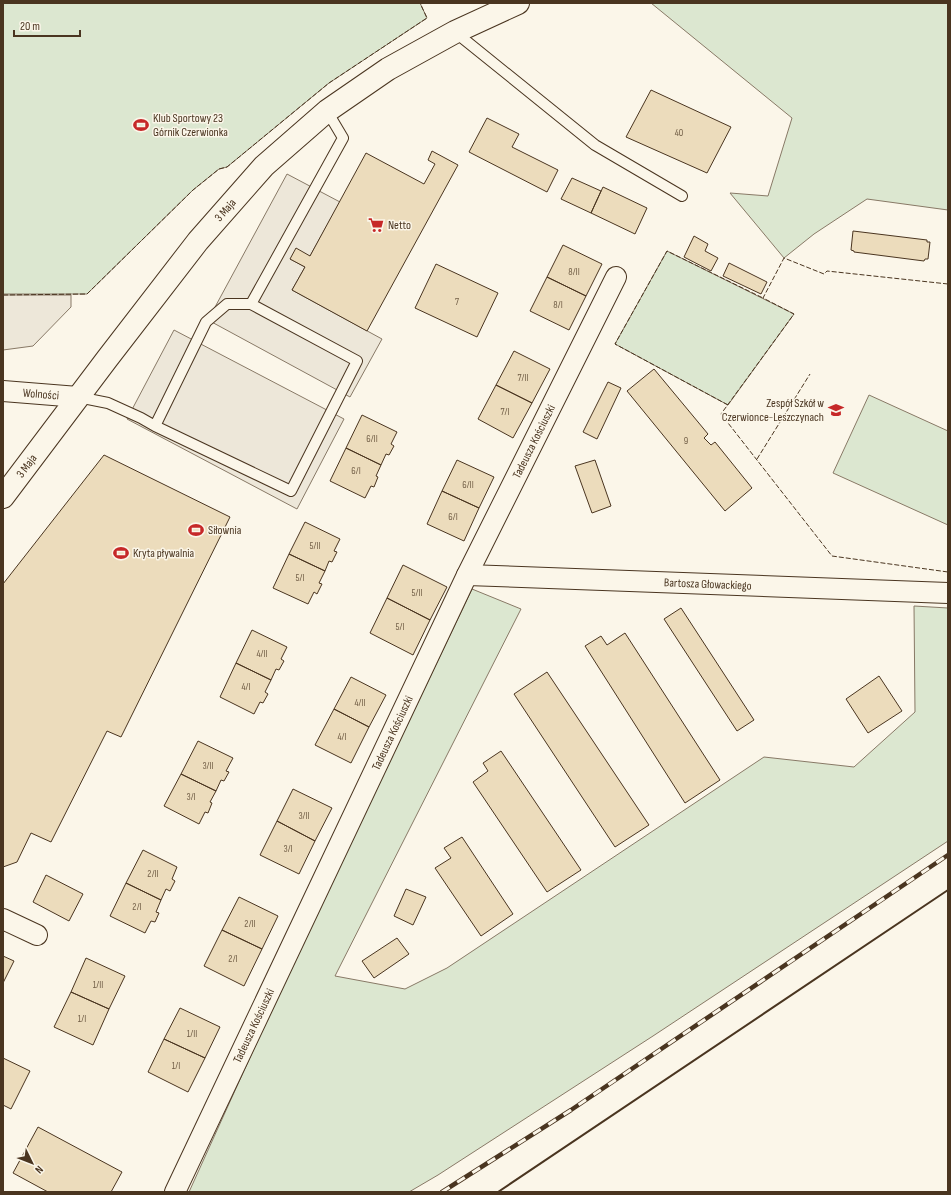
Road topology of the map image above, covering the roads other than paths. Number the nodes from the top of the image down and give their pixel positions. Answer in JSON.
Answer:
{"nodes":[{"id":1,"x":518,"y":3,"type":"edge"},
{"id":2,"x":455,"y":32,"type":"junction"},
{"id":3,"x":327,"y":111,"type":"junction"},
{"id":4,"x":682,"y":196,"type":"dead end"},
{"id":5,"x":616,"y":277,"type":"dead end"},
{"id":6,"x":251,"y":304,"type":"junction"},
{"id":7,"x":3,"y":391,"type":"edge"},
{"id":8,"x":78,"y":397,"type":"junction"},
{"id":9,"x":156,"y":426,"type":"junction"},
{"id":10,"x":3,"y":496,"type":"edge"},
{"id":11,"x":467,"y":575,"type":"junction"},
{"id":12,"x":948,"y":594,"type":"edge"},
{"id":13,"x":3,"y":918,"type":"edge"},
{"id":14,"x":37,"y":936,"type":"dead end"},
{"id":15,"x":175,"y":1192,"type":"edge"}],
"edges":[{"from":1,"to":2,"type":"main road","name":"3 Maja"},
{"from":2,"to":3,"type":"main road","name":"3 Maja"},
{"from":2,"to":4,"type":"lane"},
{"from":3,"to":6,"type":"lane"},
{"from":3,"to":8,"type":"main road","name":"3 Maja"},
{"from":5,"to":11,"type":"street","name":"Tadeusza Kościuszki"},
{"from":6,"to":9,"type":"lane"},
{"from":6,"to":9,"type":"lane"},
{"from":7,"to":8,"type":"street","name":"Wolności"},
{"from":8,"to":9,"type":"lane"},
{"from":8,"to":10,"type":"main road","name":"3 Maja"},
{"from":11,"to":12,"type":"street","name":"Bartosza Głowackiego"},
{"from":11,"to":15,"type":"street","name":"Tadeusza Kościuszki"},
{"from":13,"to":14,"type":"street"}]}
